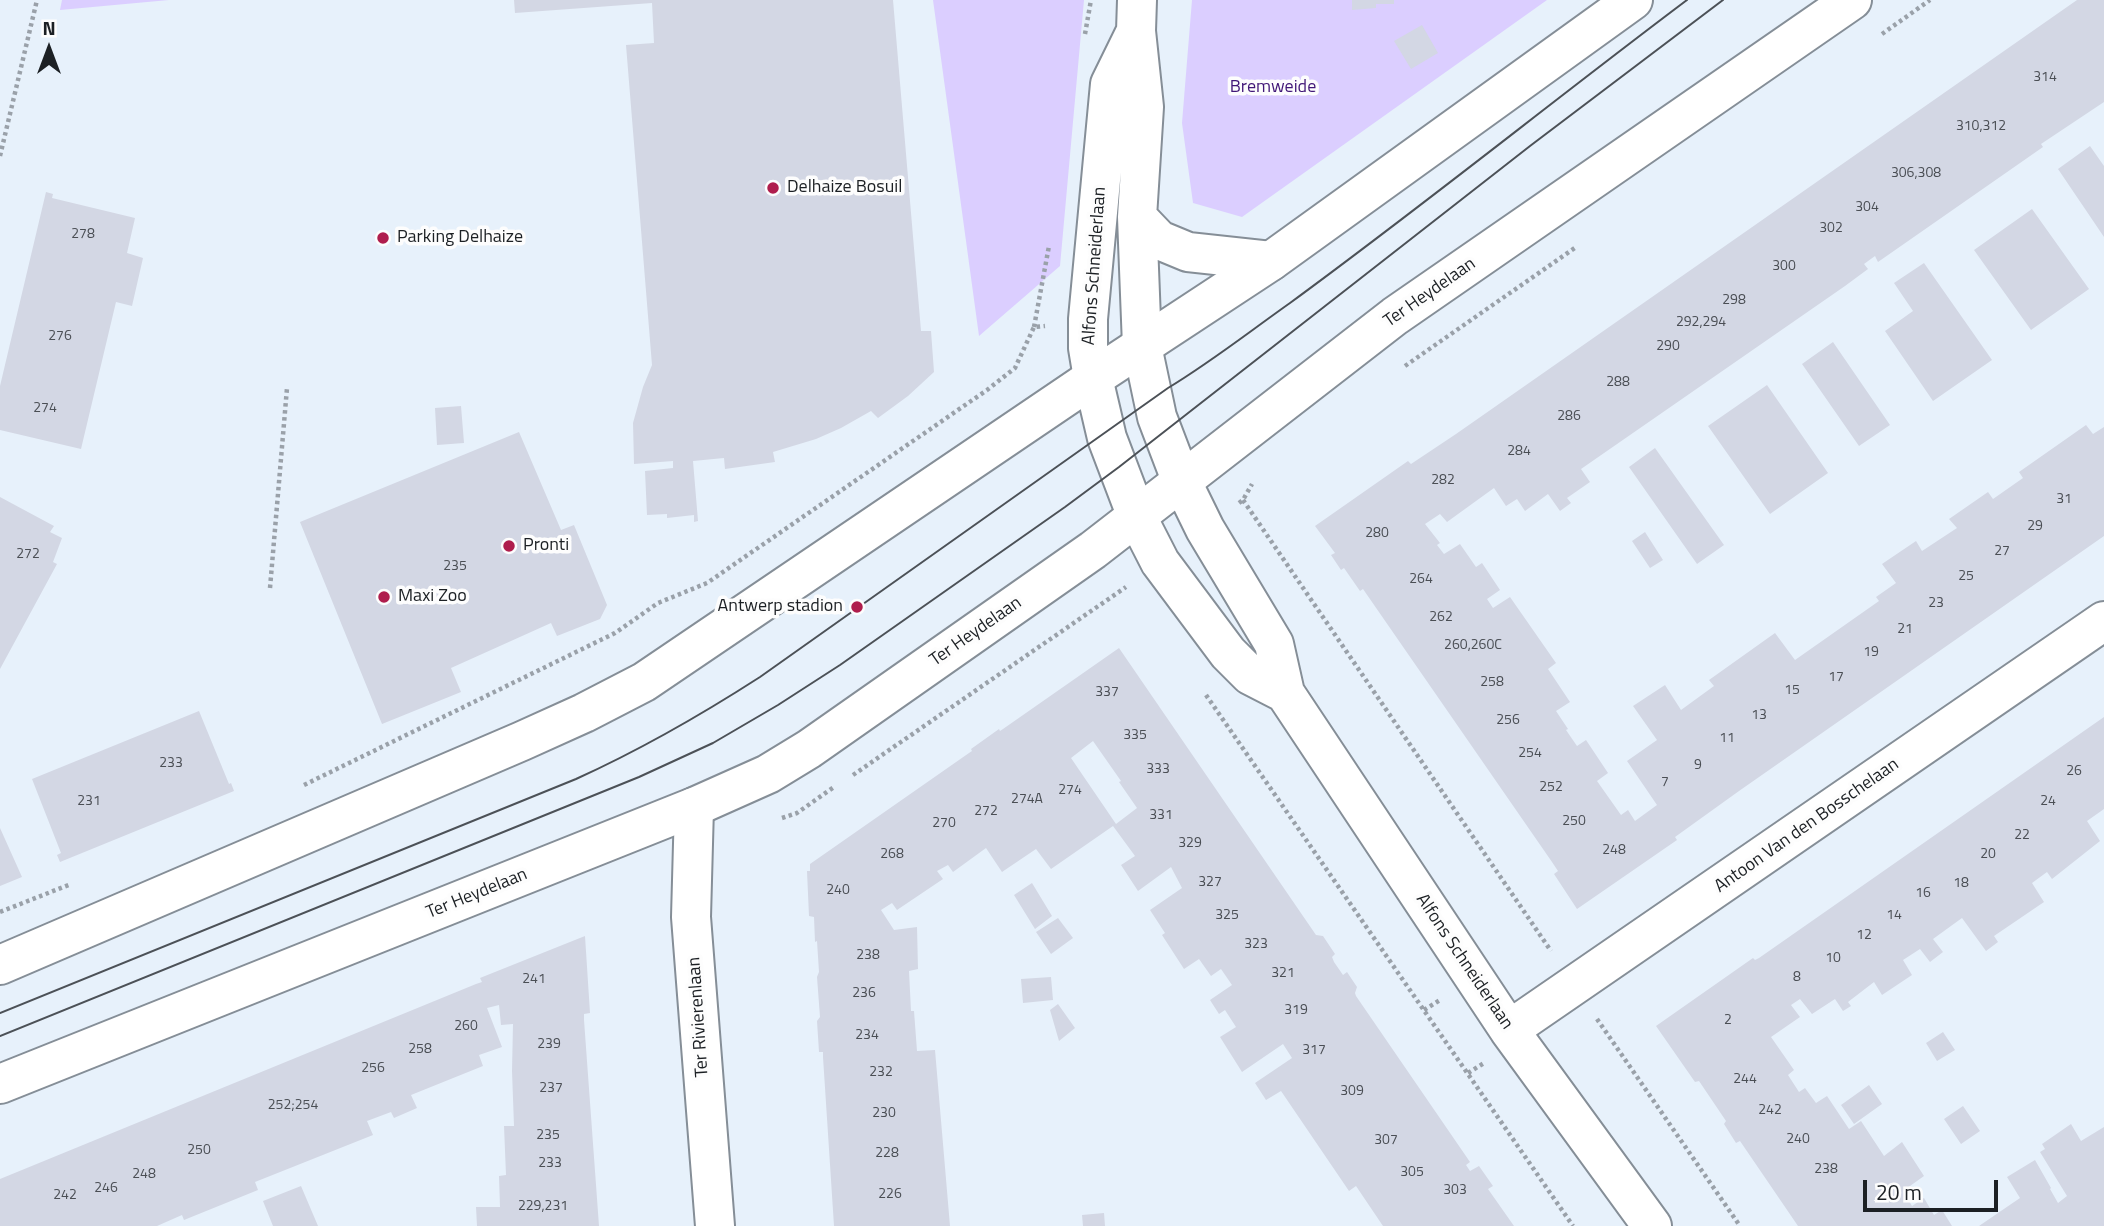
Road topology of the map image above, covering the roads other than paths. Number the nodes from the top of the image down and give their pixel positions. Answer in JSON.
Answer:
{"nodes":[{"id":1,"x":1633,"y":0,"type":"edge"},
{"id":2,"x":1852,"y":0,"type":"edge"},
{"id":3,"x":1137,"y":16,"type":"edge"},
{"id":4,"x":1137,"y":217,"type":"junction"},
{"id":5,"x":1271,"y":261,"type":"junction"},
{"id":6,"x":1142,"y":346,"type":"junction"},
{"id":7,"x":1093,"y":378,"type":"junction"},
{"id":8,"x":1181,"y":480,"type":"junction"},
{"id":9,"x":1137,"y":517,"type":"junction"},
{"id":10,"x":2104,"y":621,"type":"edge"},
{"id":11,"x":1285,"y":693,"type":"junction"},
{"id":12,"x":694,"y":807,"type":"junction"},
{"id":13,"x":0,"y":965,"type":"edge"},
{"id":14,"x":1509,"y":1030,"type":"junction"},
{"id":15,"x":0,"y":1084,"type":"edge"},
{"id":16,"x":715,"y":1226,"type":"edge"},
{"id":17,"x":1652,"y":1226,"type":"edge"}],
"edges":[{"from":1,"to":5,"type":"street"},
{"from":2,"to":8,"type":"street","name":"Ter Heydelaan"},
{"from":3,"to":4,"type":"street","name":"Alfons Schneiderlaan"},
{"from":3,"to":7,"type":"street","name":"Alfons Schneiderlaan"},
{"from":4,"to":5,"type":"street"},
{"from":4,"to":6,"type":"street","name":"Alfons Schneiderlaan"},
{"from":5,"to":6,"type":"street"},
{"from":6,"to":7,"type":"street"},
{"from":6,"to":8,"type":"street","name":"Alfons Schneiderlaan"},
{"from":7,"to":9,"type":"street","name":"Alfons Schneiderlaan"},
{"from":7,"to":13,"type":"street"},
{"from":8,"to":9,"type":"street","name":"Ter Heydelaan"},
{"from":8,"to":11,"type":"street","name":"Alfons Schneiderlaan"},
{"from":9,"to":11,"type":"street","name":"Alfons Schneiderlaan"},
{"from":9,"to":12,"type":"street","name":"Ter Heydelaan"},
{"from":10,"to":14,"type":"street","name":"Antoon Van den Bosschelaan"},
{"from":11,"to":14,"type":"street","name":"Alfons Schneiderlaan"},
{"from":12,"to":15,"type":"street","name":"Ter Heydelaan"},
{"from":12,"to":16,"type":"street","name":"Ter Rivierenlaan"},
{"from":14,"to":17,"type":"street","name":"Alfons Schneiderlaan"}]}
